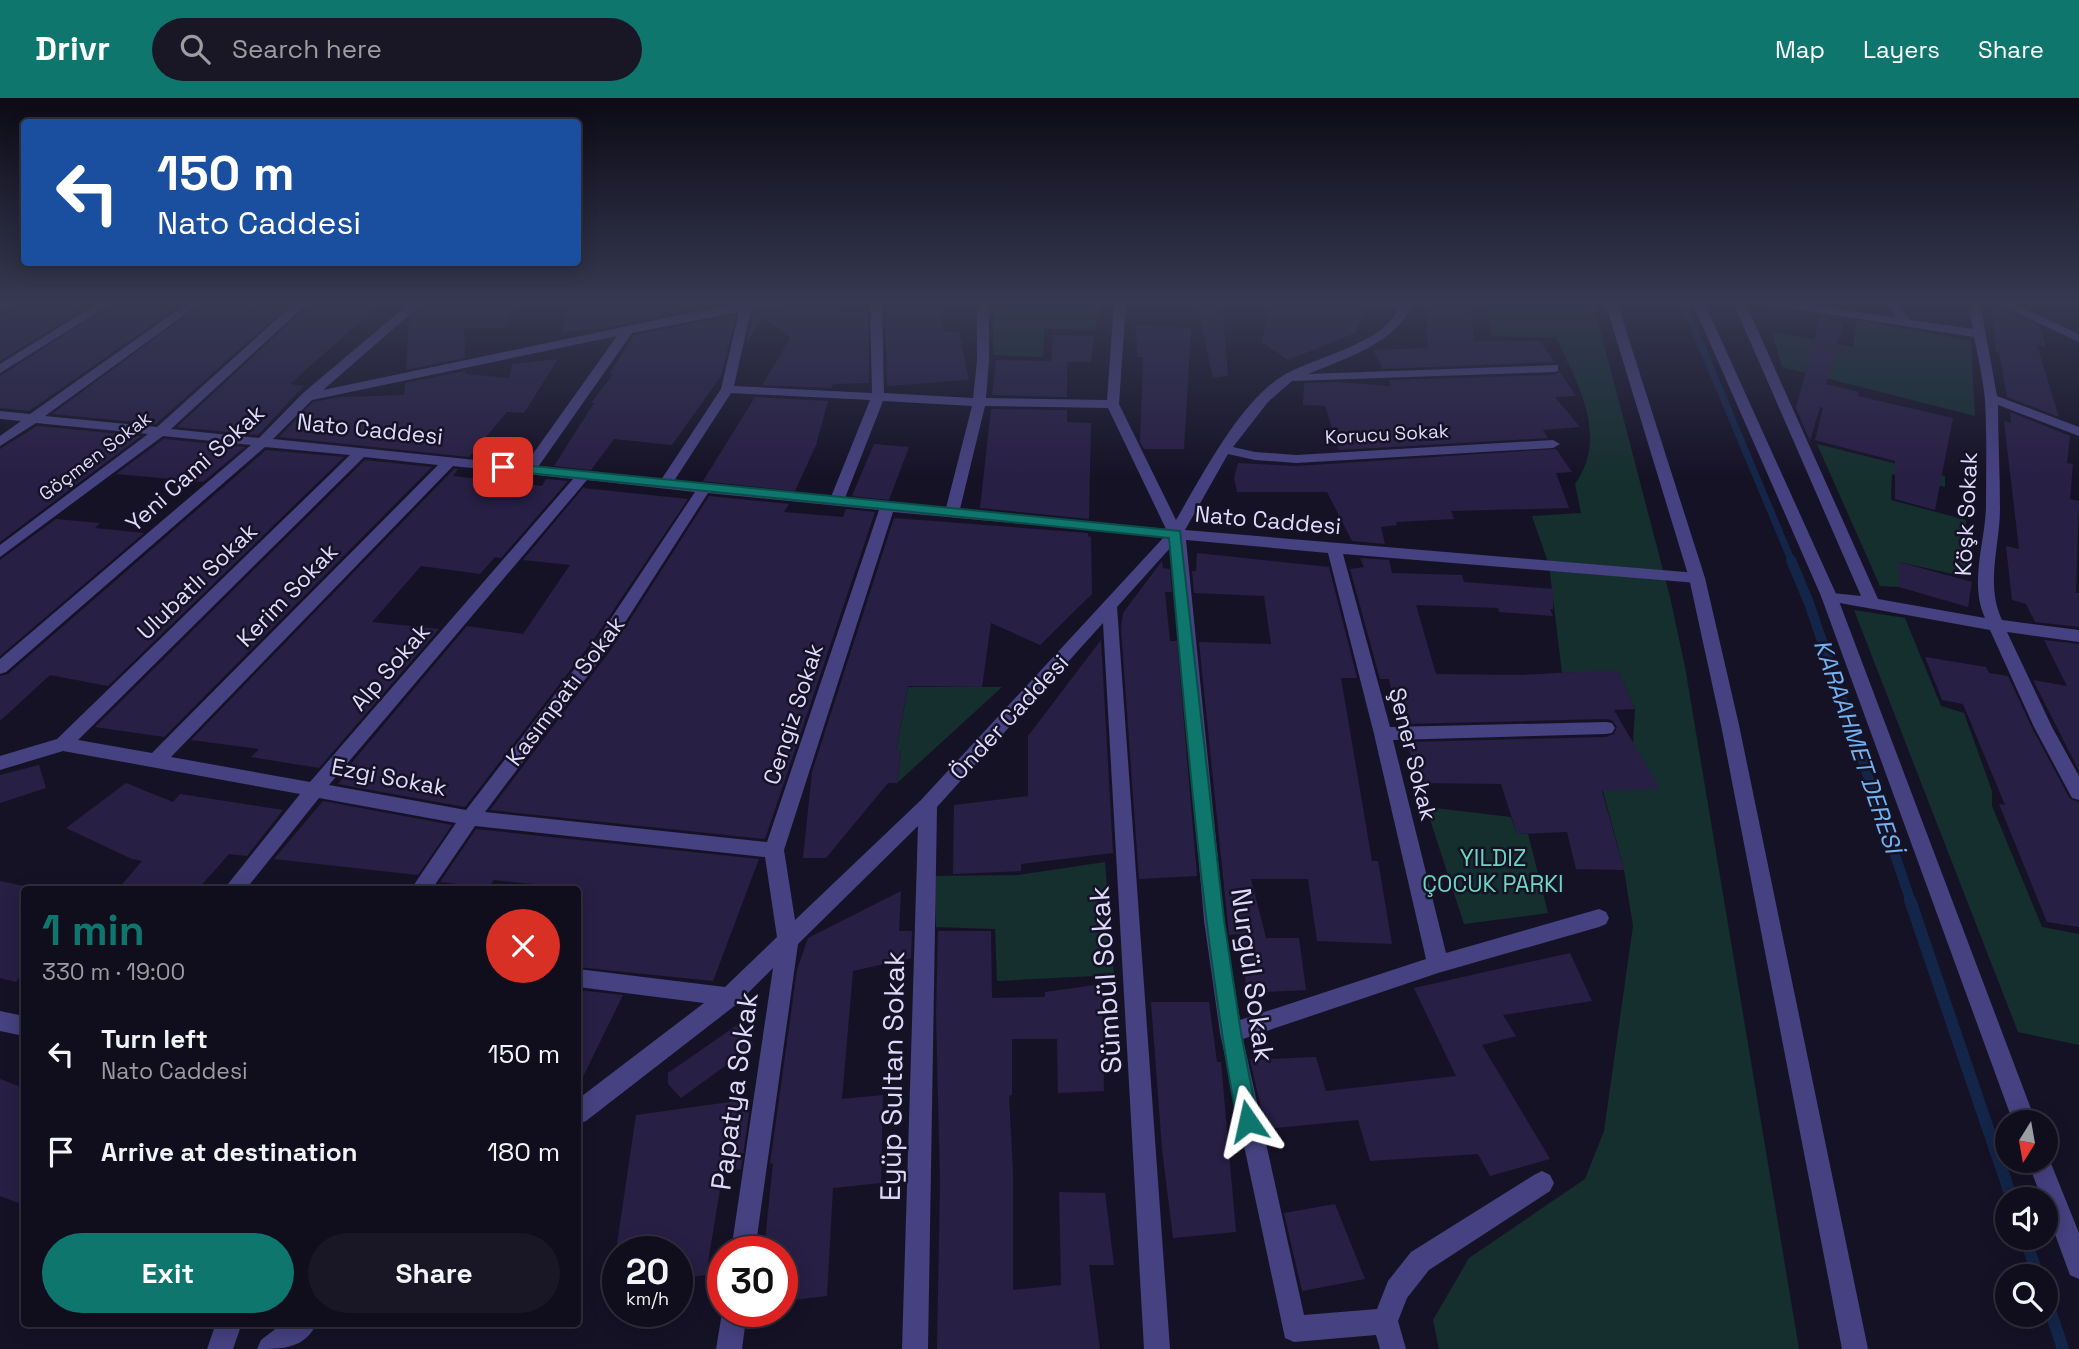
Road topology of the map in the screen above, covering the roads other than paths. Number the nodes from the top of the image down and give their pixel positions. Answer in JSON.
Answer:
{"nodes":[{"id":1,"x":114,"y":360,"type":"edge"},
{"id":2,"x":239,"y":360,"type":"edge"},
{"id":3,"x":350,"y":360,"type":"edge"},
{"id":4,"x":482,"y":360,"type":"edge"},
{"id":5,"x":605,"y":360,"type":"edge"},
{"id":6,"x":734,"y":360,"type":"edge"},
{"id":7,"x":877,"y":360,"type":"edge"},
{"id":8,"x":983,"y":360,"type":"edge"},
{"id":9,"x":1116,"y":360,"type":"edge"},
{"id":10,"x":1330,"y":360,"type":"edge"},
{"id":11,"x":1629,"y":360,"type":"edge"},
{"id":12,"x":1724,"y":360,"type":"edge"},
{"id":13,"x":1765,"y":360,"type":"edge"},
{"id":14,"x":1985,"y":360,"type":"edge"},
{"id":15,"x":1554,"y":368,"type":"dead end"},
{"id":16,"x":1288,"y":379,"type":"junction"},
{"id":17,"x":727,"y":389,"type":"junction"},
{"id":18,"x":308,"y":396,"type":"junction"},
{"id":19,"x":878,"y":396,"type":"junction"},
{"id":20,"x":1991,"y":398,"type":"junction"},
{"id":21,"x":979,"y":402,"type":"junction"},
{"id":22,"x":1113,"y":404,"type":"junction"},
{"id":23,"x":0,"y":415,"type":"edge"},
{"id":24,"x":34,"y":418,"type":"junction"},
{"id":25,"x":162,"y":430,"type":"junction"},
{"id":26,"x":2079,"y":432,"type":"edge"},
{"id":27,"x":265,"y":440,"type":"junction"},
{"id":28,"x":0,"y":442,"type":"edge"},
{"id":29,"x":1553,"y":444,"type":"dead end"},
{"id":30,"x":1224,"y":449,"type":"junction"},
{"id":31,"x":362,"y":451,"type":"junction"},
{"id":32,"x":450,"y":461,"type":"junction"},
{"id":33,"x":529,"y":470,"type":"junction"},
{"id":34,"x":583,"y":476,"type":"junction"},
{"id":35,"x":665,"y":484,"type":"junction"},
{"id":36,"x":704,"y":488,"type":"junction"},
{"id":37,"x":836,"y":502,"type":"junction"},
{"id":38,"x":887,"y":507,"type":"junction"},
{"id":39,"x":952,"y":513,"type":"junction"},
{"id":40,"x":1175,"y":534,"type":"junction"},
{"id":41,"x":1334,"y":549,"type":"junction"},
{"id":42,"x":0,"y":552,"type":"edge"},
{"id":43,"x":1697,"y":578,"type":"junction"},
{"id":44,"x":1829,"y":596,"type":"junction"},
{"id":45,"x":1871,"y":602,"type":"junction"},
{"id":46,"x":1110,"y":608,"type":"junction"},
{"id":47,"x":1995,"y":625,"type":"junction"},
{"id":48,"x":2079,"y":636,"type":"edge"},
{"id":49,"x":0,"y":668,"type":"edge"},
{"id":50,"x":1606,"y":728,"type":"dead end"},
{"id":51,"x":1383,"y":734,"type":"junction"},
{"id":52,"x":63,"y":744,"type":"junction"},
{"id":53,"x":156,"y":761,"type":"junction"},
{"id":54,"x":0,"y":763,"type":"edge"},
{"id":55,"x":316,"y":788,"type":"junction"},
{"id":56,"x":2079,"y":793,"type":"edge"},
{"id":57,"x":928,"y":805,"type":"junction"},
{"id":58,"x":470,"y":818,"type":"junction"},
{"id":59,"x":774,"y":850,"type":"junction"},
{"id":60,"x":236,"y":886,"type":"edge"},
{"id":61,"x":423,"y":886,"type":"edge"},
{"id":62,"x":1599,"y":918,"type":"dead end"},
{"id":63,"x":788,"y":939,"type":"junction"},
{"id":64,"x":1438,"y":964,"type":"junction"},
{"id":65,"x":581,"y":978,"type":"edge"},
{"id":66,"x":729,"y":997,"type":"junction"},
{"id":67,"x":0,"y":1021,"type":"edge"},
{"id":68,"x":21,"y":1025,"type":"edge"},
{"id":69,"x":1231,"y":1033,"type":"junction"},
{"id":70,"x":2021,"y":1110,"type":"edge"},
{"id":71,"x":581,"y":1111,"type":"edge"},
{"id":72,"x":2044,"y":1173,"type":"edge"},
{"id":73,"x":1542,"y":1183,"type":"dead end"},
{"id":74,"x":745,"y":1236,"type":"edge"},
{"id":75,"x":2079,"y":1266,"type":"edge"},
{"id":76,"x":1385,"y":1321,"type":"junction"},
{"id":77,"x":228,"y":1327,"type":"edge"},
{"id":78,"x":299,"y":1327,"type":"edge"},
{"id":79,"x":732,"y":1327,"type":"edge"},
{"id":80,"x":220,"y":1349,"type":"edge"},
{"id":81,"x":270,"y":1349,"type":"edge"},
{"id":82,"x":729,"y":1349,"type":"edge"},
{"id":83,"x":915,"y":1349,"type":"edge"},
{"id":84,"x":1157,"y":1349,"type":"edge"},
{"id":85,"x":1393,"y":1349,"type":"edge"},
{"id":86,"x":1855,"y":1349,"type":"edge"}],
"edges":[{"from":1,"to":24,"type":"street"},
{"from":2,"to":25,"type":"street","name":"Göçmen Sokak"},
{"from":3,"to":18,"type":"street","name":"Yeni Cami Sokak"},
{"from":4,"to":18,"type":"street"},
{"from":5,"to":33,"type":"street"},
{"from":6,"to":17,"type":"street"},
{"from":7,"to":19,"type":"street"},
{"from":8,"to":21,"type":"street"},
{"from":9,"to":22,"type":"street"},
{"from":10,"to":16,"type":"street","name":"Önder Caddesi"},
{"from":11,"to":43,"type":"street"},
{"from":12,"to":44,"type":"street"},
{"from":13,"to":45,"type":"street"},
{"from":14,"to":20,"type":"street","name":"Köşk Sokak"},
{"from":15,"to":16,"type":"street"},
{"from":16,"to":30,"type":"street","name":"Önder Caddesi"},
{"from":17,"to":19,"type":"street"},
{"from":17,"to":35,"type":"street"},
{"from":18,"to":27,"type":"street","name":"Yeni Cami Sokak"},
{"from":19,"to":21,"type":"street"},
{"from":19,"to":37,"type":"street"},
{"from":20,"to":26,"type":"street"},
{"from":20,"to":47,"type":"street","name":"Köşk Sokak"},
{"from":21,"to":22,"type":"street"},
{"from":21,"to":39,"type":"street"},
{"from":22,"to":40,"type":"street","name":"Nurgül Sokak"},
{"from":23,"to":24,"type":"street","name":"Nato Caddesi"},
{"from":24,"to":25,"type":"street","name":"Nato Caddesi"},
{"from":24,"to":28,"type":"street"},
{"from":25,"to":27,"type":"street","name":"Nato Caddesi"},
{"from":25,"to":42,"type":"street","name":"Göçmen Sokak"},
{"from":27,"to":31,"type":"street","name":"Nato Caddesi"},
{"from":27,"to":49,"type":"street","name":"Yeni Cami Sokak"},
{"from":29,"to":30,"type":"street","name":"Korucu Sokak"},
{"from":30,"to":40,"type":"street","name":"Önder Caddesi"},
{"from":31,"to":32,"type":"street","name":"Nato Caddesi"},
{"from":31,"to":52,"type":"street","name":"Ulubatlı Sokak"},
{"from":32,"to":33,"type":"street","name":"Nato Caddesi"},
{"from":32,"to":53,"type":"street","name":"Kerim Sokak"},
{"from":33,"to":34,"type":"street","name":"Nato Caddesi"},
{"from":34,"to":35,"type":"street","name":"Nato Caddesi"},
{"from":34,"to":55,"type":"street","name":"Alp Sokak"},
{"from":35,"to":36,"type":"street","name":"Nato Caddesi"},
{"from":36,"to":37,"type":"street","name":"Nato Caddesi"},
{"from":36,"to":58,"type":"street","name":"Kasımpatı Sokak"},
{"from":37,"to":38,"type":"street","name":"Nato Caddesi"},
{"from":38,"to":39,"type":"street","name":"Nato Caddesi"},
{"from":38,"to":59,"type":"street","name":"Cengiz Sokak"},
{"from":39,"to":40,"type":"street","name":"Nato Caddesi"},
{"from":40,"to":41,"type":"street","name":"Nato Caddesi"},
{"from":40,"to":46,"type":"street","name":"Önder Caddesi"},
{"from":40,"to":69,"type":"street","name":"Nurgül Sokak"},
{"from":41,"to":43,"type":"street","name":"Nato Caddesi"},
{"from":41,"to":51,"type":"street","name":"Şener Sokak"},
{"from":43,"to":86,"type":"street"},
{"from":44,"to":45,"type":"street"},
{"from":44,"to":70,"type":"street"},
{"from":45,"to":47,"type":"street"},
{"from":46,"to":57,"type":"street","name":"Önder Caddesi"},
{"from":46,"to":84,"type":"street","name":"Sümbül Sokak"},
{"from":47,"to":48,"type":"street"},
{"from":47,"to":56,"type":"street","name":"Köşk Sokak"},
{"from":50,"to":51,"type":"street"},
{"from":51,"to":64,"type":"street","name":"Şener Sokak"},
{"from":52,"to":53,"type":"street","name":"Ezgi Sokak"},
{"from":52,"to":54,"type":"street","name":"Ezgi Sokak"},
{"from":53,"to":55,"type":"street","name":"Ezgi Sokak"},
{"from":55,"to":58,"type":"street","name":"Ezgi Sokak"},
{"from":55,"to":60,"type":"street","name":"Alp Sokak"},
{"from":57,"to":63,"type":"street","name":"Önder Caddesi"},
{"from":57,"to":83,"type":"street","name":"Eyüp Sultan Sokak"},
{"from":58,"to":59,"type":"street","name":"Ezgi Sokak"},
{"from":58,"to":61,"type":"street","name":"Kasımpatı Sokak"},
{"from":59,"to":63,"type":"street","name":"Cengiz Sokak"},
{"from":62,"to":64,"type":"street"},
{"from":63,"to":66,"type":"street","name":"Önder Caddesi"},
{"from":63,"to":74,"type":"street","name":"Papatya Sokak"},
{"from":64,"to":69,"type":"street"},
{"from":65,"to":66,"type":"street"},
{"from":66,"to":71,"type":"street","name":"Önder Caddesi"},
{"from":67,"to":68,"type":"street"},
{"from":69,"to":76,"type":"street","name":"Nurgül Sokak"},
{"from":72,"to":75,"type":"street"},
{"from":73,"to":76,"type":"street"},
{"from":76,"to":85,"type":"street"},
{"from":77,"to":80,"type":"street"},
{"from":78,"to":81,"type":"street"},
{"from":79,"to":82,"type":"street"}]}
